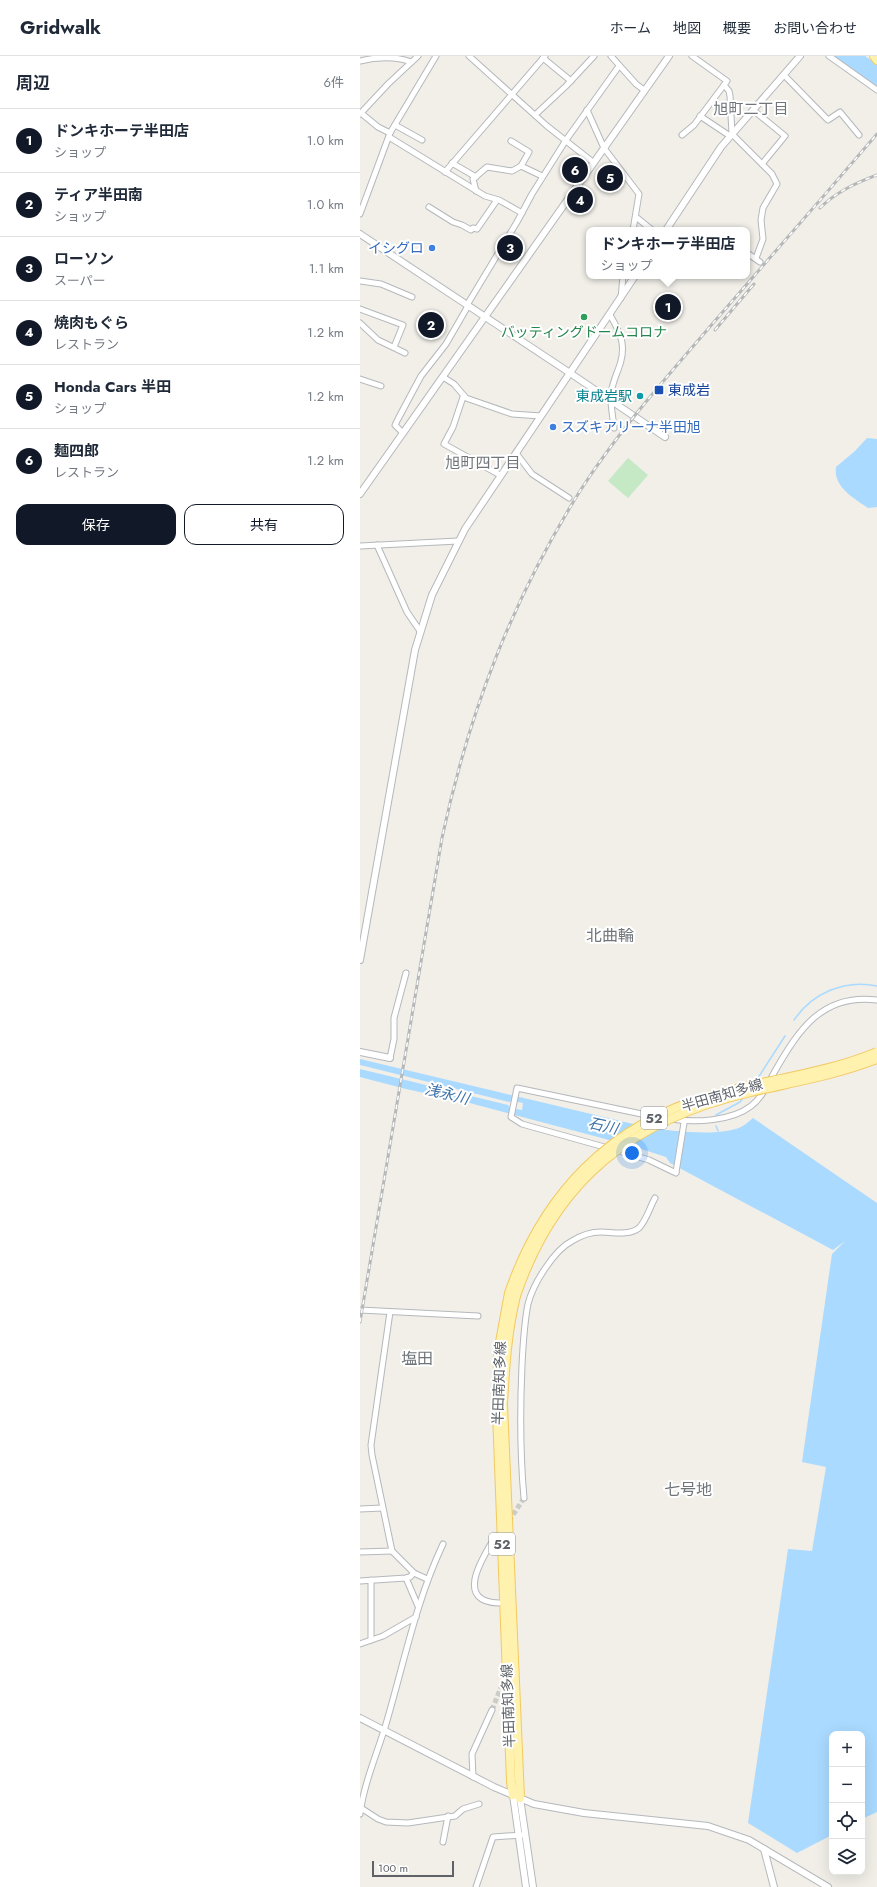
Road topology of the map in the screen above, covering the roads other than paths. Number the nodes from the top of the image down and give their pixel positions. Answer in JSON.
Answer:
{"nodes":[{"id":1,"x":376,"y":56,"type":"edge"},
{"id":2,"x":418,"y":56,"type":"edge"},
{"id":3,"x":436,"y":56,"type":"edge"},
{"id":4,"x":469,"y":56,"type":"edge"},
{"id":5,"x":594,"y":56,"type":"edge"},
{"id":6,"x":611,"y":56,"type":"edge"},
{"id":7,"x":669,"y":56,"type":"edge"},
{"id":8,"x":692,"y":56,"type":"edge"},
{"id":9,"x":800,"y":56,"type":"edge"},
{"id":10,"x":829,"y":56,"type":"edge"},
{"id":11,"x":874,"y":56,"type":"edge"},
{"id":12,"x":544,"y":57,"type":"edge"},
{"id":13,"x":877,"y":60,"type":"edge"},
{"id":14,"x":360,"y":61,"type":"edge"},
{"id":15,"x":411,"y":62,"type":"junction"},
{"id":16,"x":619,"y":66,"type":"junction"},
{"id":17,"x":784,"y":75,"type":"junction"},
{"id":18,"x":571,"y":82,"type":"junction"},
{"id":19,"x":724,"y":85,"type":"junction"},
{"id":20,"x":644,"y":90,"type":"junction"},
{"id":21,"x":877,"y":90,"type":"edge"},
{"id":22,"x":512,"y":94,"type":"junction"},
{"id":23,"x":587,"y":110,"type":"junction"},
{"id":24,"x":753,"y":110,"type":"junction"},
{"id":25,"x":360,"y":113,"type":"edge"},
{"id":26,"x":535,"y":115,"type":"junction"},
{"id":27,"x":700,"y":116,"type":"junction"},
{"id":28,"x":395,"y":125,"type":"junction"},
{"id":29,"x":390,"y":135,"type":"junction"},
{"id":30,"x":682,"y":135,"type":"dead end"},
{"id":31,"x":731,"y":135,"type":"junction"},
{"id":32,"x":860,"y":135,"type":"dead end"},
{"id":33,"x":422,"y":140,"type":"dead end"},
{"id":34,"x":566,"y":140,"type":"junction"},
{"id":35,"x":511,"y":141,"type":"dead end"},
{"id":36,"x":604,"y":148,"type":"junction"},
{"id":37,"x":594,"y":162,"type":"junction"},
{"id":38,"x":452,"y":163,"type":"junction"},
{"id":39,"x":762,"y":164,"type":"junction"},
{"id":40,"x":521,"y":166,"type":"junction"},
{"id":41,"x":445,"y":172,"type":"junction"},
{"id":42,"x":476,"y":176,"type":"junction"},
{"id":43,"x":542,"y":176,"type":"junction"},
{"id":44,"x":476,"y":191,"type":"junction"},
{"id":45,"x":497,"y":200,"type":"junction"},
{"id":46,"x":428,"y":207,"type":"dead end"},
{"id":47,"x":522,"y":213,"type":"junction"},
{"id":48,"x":360,"y":214,"type":"edge"},
{"id":49,"x":636,"y":217,"type":"junction"},
{"id":50,"x":634,"y":227,"type":"edge"},
{"id":51,"x":648,"y":227,"type":"edge"},
{"id":52,"x":668,"y":227,"type":"edge"},
{"id":53,"x":360,"y":234,"type":"edge"},
{"id":54,"x":750,"y":255,"type":"edge"},
{"id":55,"x":623,"y":279,"type":"edge"},
{"id":56,"x":633,"y":279,"type":"edge"},
{"id":57,"x":360,"y":281,"type":"edge"},
{"id":58,"x":412,"y":297,"type":"dead end"},
{"id":59,"x":620,"y":299,"type":"junction"},
{"id":60,"x":467,"y":306,"type":"junction"},
{"id":61,"x":360,"y":309,"type":"edge"},
{"id":62,"x":610,"y":315,"type":"junction"},
{"id":63,"x":485,"y":317,"type":"junction"},
{"id":64,"x":360,"y":323,"type":"edge"},
{"id":65,"x":394,"y":347,"type":"junction"},
{"id":66,"x":405,"y":353,"type":"dead end"},
{"id":67,"x":570,"y":372,"type":"junction"},
{"id":68,"x":443,"y":377,"type":"junction"},
{"id":69,"x":360,"y":379,"type":"edge"},
{"id":70,"x":381,"y":386,"type":"dead end"},
{"id":71,"x":463,"y":397,"type":"junction"},
{"id":72,"x":612,"y":401,"type":"junction"},
{"id":73,"x":541,"y":416,"type":"junction"},
{"id":74,"x":614,"y":428,"type":"dead end"},
{"id":75,"x":403,"y":433,"type":"junction"},
{"id":76,"x":665,"y":437,"type":"dead end"},
{"id":77,"x":516,"y":453,"type":"junction"},
{"id":78,"x":500,"y":475,"type":"junction"},
{"id":79,"x":360,"y":494,"type":"edge"},
{"id":80,"x":569,"y":498,"type":"dead end"},
{"id":81,"x":458,"y":541,"type":"junction"},
{"id":82,"x":377,"y":545,"type":"junction"},
{"id":83,"x":360,"y":546,"type":"edge"},
{"id":84,"x":420,"y":631,"type":"junction"},
{"id":85,"x":360,"y":960,"type":"edge"},
{"id":86,"x":406,"y":973,"type":"dead end"},
{"id":87,"x":877,"y":1000,"type":"edge"},
{"id":88,"x":360,"y":1052,"type":"edge"},
{"id":89,"x":877,"y":1052,"type":"edge"},
{"id":90,"x":390,"y":1058,"type":"joint"},
{"id":91,"x":877,"y":1059,"type":"edge"},
{"id":92,"x":684,"y":1123,"type":"dead end"},
{"id":93,"x":655,"y":1198,"type":"dead end"},
{"id":94,"x":513,"y":1294,"type":"junction"},
{"id":95,"x":360,"y":1310,"type":"edge"},
{"id":96,"x":390,"y":1312,"type":"junction"},
{"id":97,"x":478,"y":1316,"type":"dead end"},
{"id":98,"x":524,"y":1498,"type":"tunnel mouth"},
{"id":99,"x":382,"y":1508,"type":"junction"},
{"id":100,"x":360,"y":1509,"type":"edge"},
{"id":101,"x":492,"y":1542,"type":"tunnel mouth"},
{"id":102,"x":443,"y":1544,"type":"dead end"},
{"id":103,"x":392,"y":1551,"type":"junction"},
{"id":104,"x":360,"y":1552,"type":"edge"},
{"id":105,"x":414,"y":1573,"type":"junction"},
{"id":106,"x":406,"y":1578,"type":"junction"},
{"id":107,"x":427,"y":1579,"type":"junction"},
{"id":108,"x":371,"y":1580,"type":"junction"},
{"id":109,"x":360,"y":1581,"type":"edge"},
{"id":110,"x":499,"y":1603,"type":"dead end"},
{"id":111,"x":418,"y":1606,"type":"junction"},
{"id":112,"x":416,"y":1617,"type":"junction"},
{"id":113,"x":371,"y":1640,"type":"junction"},
{"id":114,"x":360,"y":1644,"type":"edge"},
{"id":115,"x":492,"y":1710,"type":"tunnel mouth"},
{"id":116,"x":360,"y":1718,"type":"edge"},
{"id":117,"x":384,"y":1731,"type":"junction"},
{"id":118,"x":473,"y":1777,"type":"junction"},
{"id":119,"x":517,"y":1797,"type":"junction"},
{"id":120,"x":479,"y":1804,"type":"dead end"},
{"id":121,"x":361,"y":1806,"type":"edge"},
{"id":122,"x":360,"y":1814,"type":"edge"},
{"id":123,"x":448,"y":1816,"type":"junction"},
{"id":124,"x":517,"y":1835,"type":"junction"},
{"id":125,"x":525,"y":1835,"type":"junction"},
{"id":126,"x":443,"y":1842,"type":"dead end"},
{"id":127,"x":764,"y":1849,"type":"junction"},
{"id":128,"x":476,"y":1887,"type":"edge"},
{"id":129,"x":526,"y":1887,"type":"edge"},
{"id":130,"x":533,"y":1887,"type":"edge"},
{"id":131,"x":774,"y":1887,"type":"edge"},
{"id":132,"x":828,"y":1887,"type":"edge"}],
"edges":[{"from":1,"to":14,"type":"street"},
{"from":1,"to":15,"type":"street"},
{"from":2,"to":15,"type":"street"},
{"from":3,"to":28,"type":"street"},
{"from":4,"to":22,"type":"street"},
{"from":5,"to":18,"type":"street"},
{"from":6,"to":16,"type":"street"},
{"from":7,"to":20,"type":"street"},
{"from":8,"to":19,"type":"street"},
{"from":9,"to":17,"type":"street"},
{"from":10,"to":21,"type":"street"},
{"from":11,"to":13,"type":"main road"},
{"from":12,"to":18,"type":"street"},
{"from":12,"to":22,"type":"street"},
{"from":15,"to":25,"type":"street"},
{"from":16,"to":20,"type":"street"},
{"from":16,"to":23,"type":"street"},
{"from":17,"to":24,"type":"street"},
{"from":17,"to":32,"type":"street"},
{"from":18,"to":26,"type":"street"},
{"from":19,"to":27,"type":"street"},
{"from":19,"to":31,"type":"street"},
{"from":20,"to":36,"type":"street"},
{"from":22,"to":26,"type":"street"},
{"from":22,"to":38,"type":"street"},
{"from":23,"to":34,"type":"street"},
{"from":23,"to":36,"type":"street"},
{"from":24,"to":31,"type":"street"},
{"from":24,"to":39,"type":"street"},
{"from":25,"to":29,"type":"street"},
{"from":26,"to":34,"type":"street"},
{"from":27,"to":30,"type":"street"},
{"from":27,"to":31,"type":"street"},
{"from":28,"to":29,"type":"street"},
{"from":28,"to":33,"type":"street"},
{"from":29,"to":41,"type":"street"},
{"from":29,"to":48,"type":"street"},
{"from":31,"to":39,"type":"street"},
{"from":31,"to":52,"type":"street"},
{"from":34,"to":37,"type":"street"},
{"from":34,"to":43,"type":"street"},
{"from":35,"to":40,"type":"street"},
{"from":36,"to":37,"type":"street"},
{"from":36,"to":49,"type":"street"},
{"from":37,"to":63,"type":"street"},
{"from":38,"to":41,"type":"street"},
{"from":38,"to":42,"type":"street"},
{"from":39,"to":54,"type":"street"},
{"from":40,"to":42,"type":"street"},
{"from":40,"to":43,"type":"street"},
{"from":41,"to":44,"type":"street"},
{"from":42,"to":44,"type":"street"},
{"from":43,"to":47,"type":"street"},
{"from":44,"to":45,"type":"street"},
{"from":45,"to":46,"type":"street"},
{"from":45,"to":47,"type":"street"},
{"from":47,"to":60,"type":"street"},
{"from":49,"to":50,"type":"street"},
{"from":49,"to":51,"type":"street"},
{"from":53,"to":60,"type":"street"},
{"from":55,"to":59,"type":"street"},
{"from":56,"to":59,"type":"street"},
{"from":57,"to":58,"type":"street"},
{"from":59,"to":62,"type":"street"},
{"from":60,"to":63,"type":"street"},
{"from":60,"to":75,"type":"street"},
{"from":61,"to":65,"type":"street"},
{"from":62,"to":67,"type":"street"},
{"from":62,"to":72,"type":"street"},
{"from":63,"to":67,"type":"street"},
{"from":63,"to":68,"type":"street"},
{"from":64,"to":65,"type":"street"},
{"from":65,"to":66,"type":"street"},
{"from":67,"to":72,"type":"street"},
{"from":67,"to":73,"type":"street"},
{"from":68,"to":71,"type":"street"},
{"from":68,"to":75,"type":"street"},
{"from":69,"to":70,"type":"street"},
{"from":71,"to":73,"type":"street"},
{"from":71,"to":78,"type":"street"},
{"from":72,"to":74,"type":"street"},
{"from":72,"to":76,"type":"street"},
{"from":73,"to":77,"type":"street"},
{"from":75,"to":79,"type":"street"},
{"from":77,"to":78,"type":"street"},
{"from":77,"to":80,"type":"street"},
{"from":78,"to":81,"type":"street"},
{"from":81,"to":82,"type":"street"},
{"from":81,"to":84,"type":"street"},
{"from":82,"to":83,"type":"street"},
{"from":82,"to":84,"type":"street"},
{"from":84,"to":85,"type":"street"},
{"from":86,"to":90,"type":"street"},
{"from":87,"to":92,"type":"street"},
{"from":88,"to":90,"type":"street"},
{"from":89,"to":94,"type":"main road","name":"半田南知多線","number":"52","bridge":true},
{"from":91,"to":94,"type":"main road","name":"半田南知多線","number":"52","bridge":true},
{"from":93,"to":98,"type":"street"},
{"from":94,"to":119,"type":"main road","name":"半田南知多線","number":"52"},
{"from":95,"to":96,"type":"street"},
{"from":96,"to":97,"type":"street"},
{"from":96,"to":99,"type":"street"},
{"from":99,"to":100,"type":"street"},
{"from":99,"to":103,"type":"street"},
{"from":101,"to":110,"type":"street"},
{"from":102,"to":107,"type":"street"},
{"from":103,"to":104,"type":"street"},
{"from":103,"to":105,"type":"street"},
{"from":105,"to":106,"type":"street"},
{"from":105,"to":107,"type":"street"},
{"from":106,"to":108,"type":"street"},
{"from":106,"to":111,"type":"street"},
{"from":107,"to":111,"type":"street"},
{"from":108,"to":109,"type":"street"},
{"from":108,"to":113,"type":"street"},
{"from":111,"to":112,"type":"street"},
{"from":112,"to":113,"type":"street"},
{"from":112,"to":117,"type":"street"},
{"from":113,"to":114,"type":"street"},
{"from":115,"to":118,"type":"street"},
{"from":116,"to":117,"type":"street"},
{"from":117,"to":118,"type":"street"},
{"from":117,"to":121,"type":"street"},
{"from":118,"to":119,"type":"street"},
{"from":119,"to":124,"type":"street"},
{"from":119,"to":125,"type":"street"},
{"from":119,"to":127,"type":"street"},
{"from":120,"to":123,"type":"street"},
{"from":121,"to":122,"type":"street"},
{"from":121,"to":123,"type":"street"},
{"from":123,"to":126,"type":"street"},
{"from":124,"to":125,"type":"street"},
{"from":124,"to":128,"type":"street"},
{"from":124,"to":129,"type":"street"},
{"from":125,"to":130,"type":"street"},
{"from":127,"to":131,"type":"street"},
{"from":127,"to":132,"type":"street"}]}
